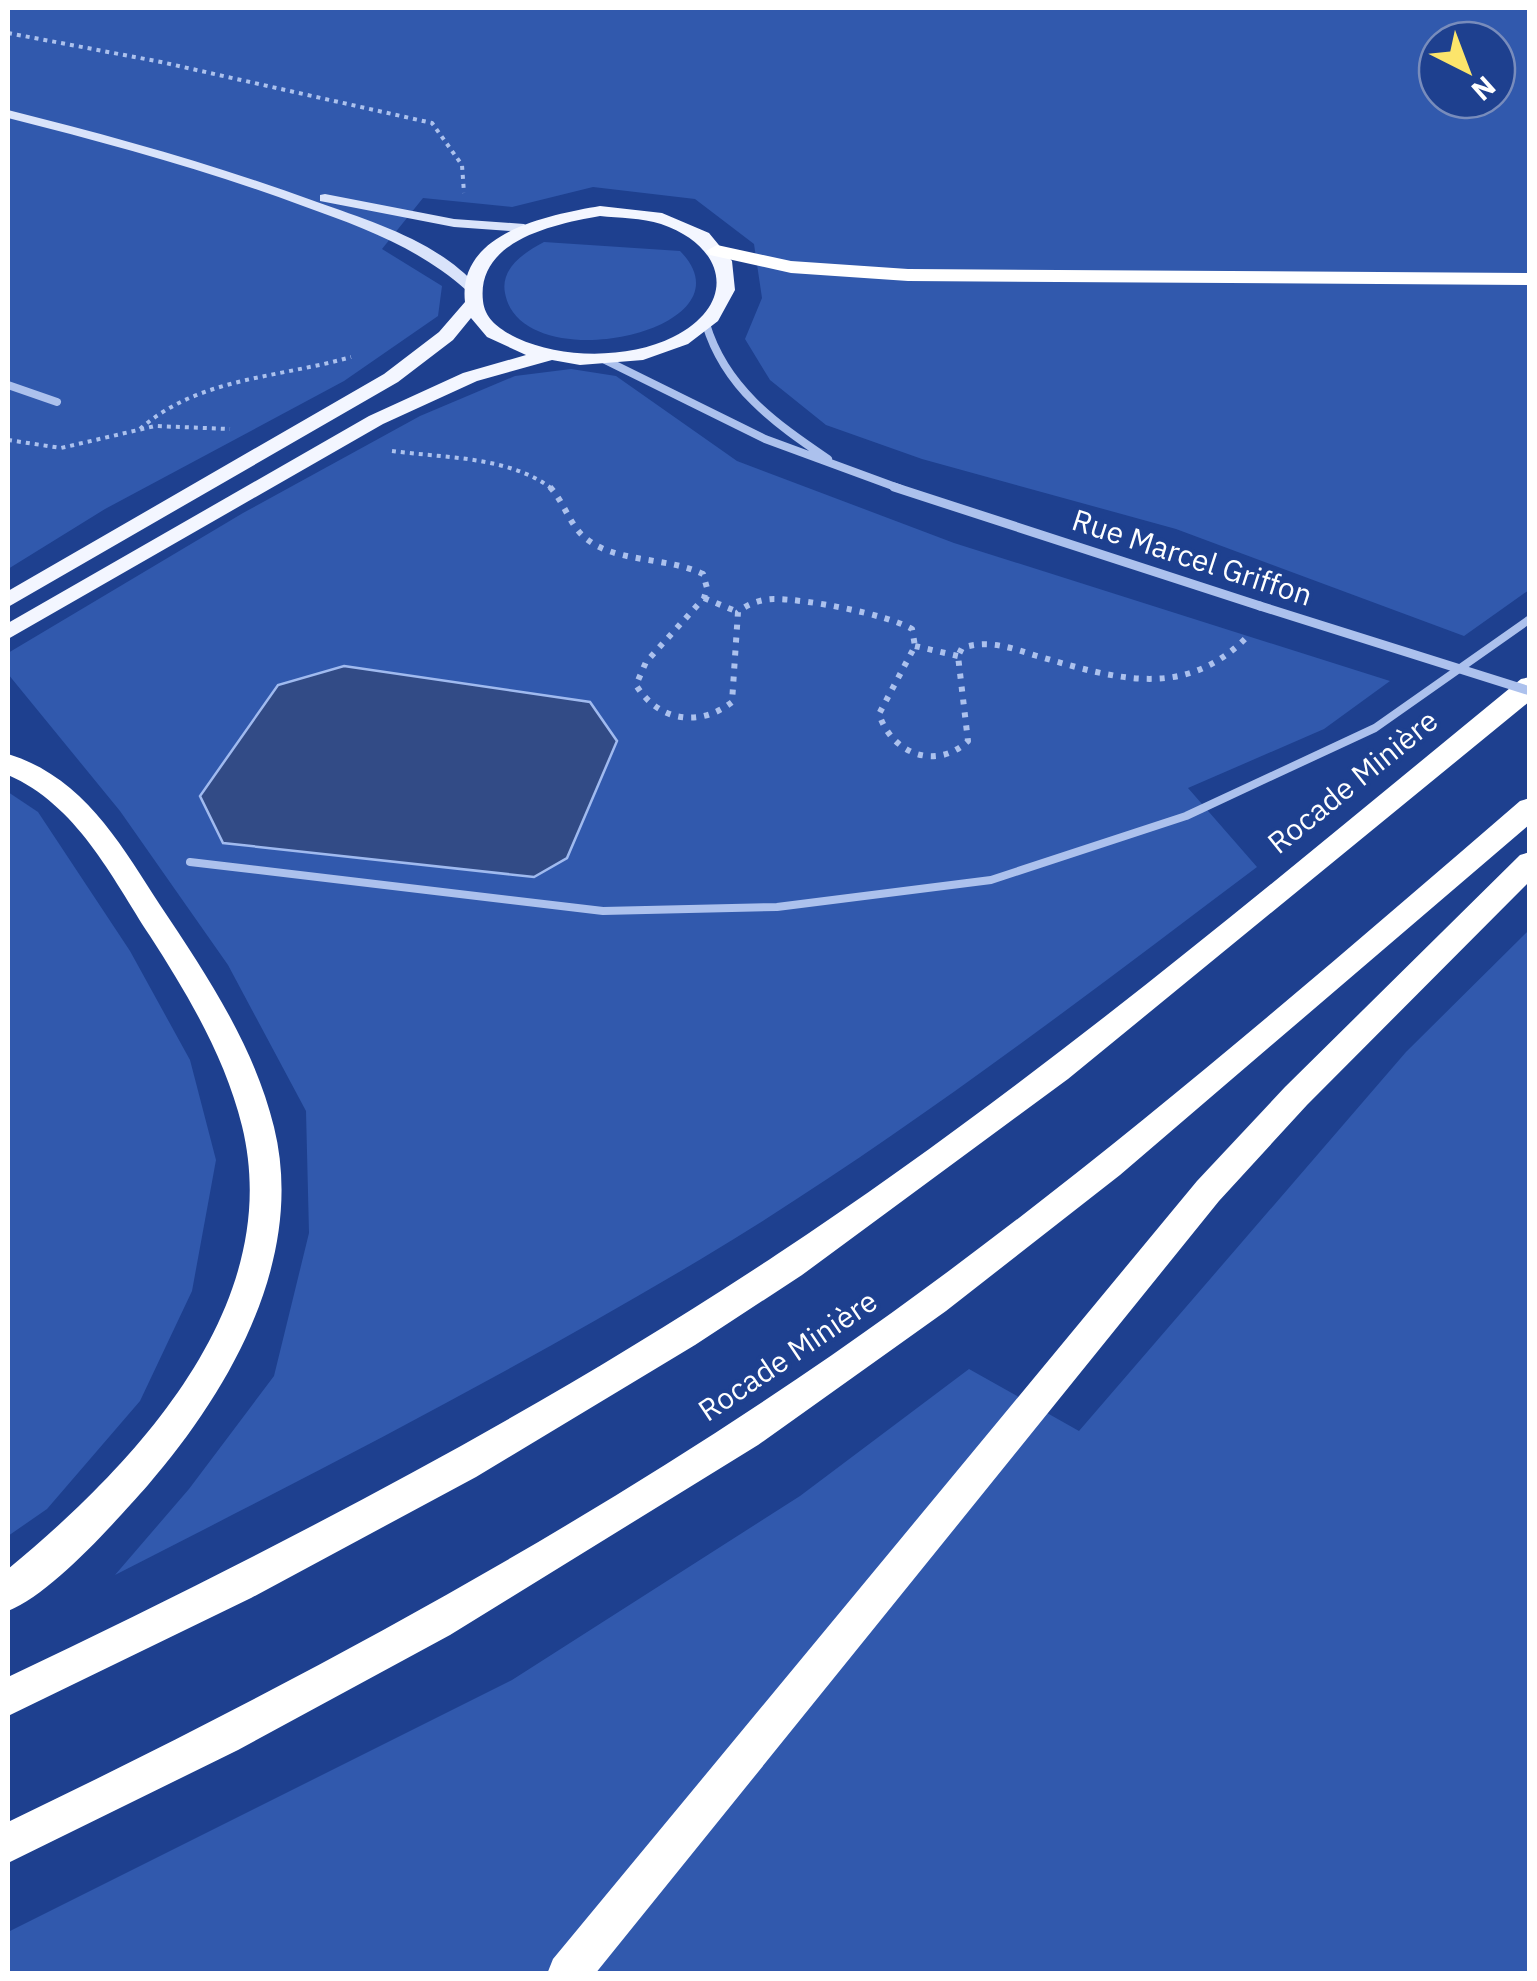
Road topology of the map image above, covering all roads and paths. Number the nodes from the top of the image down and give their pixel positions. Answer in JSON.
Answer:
{"nodes":[{"id":1,"x":8,"y":114,"type":"edge"},
{"id":2,"x":255,"y":183,"type":"junction"},
{"id":3,"x":524,"y":228,"type":"junction"},
{"id":4,"x":718,"y":251,"type":"junction"},
{"id":5,"x":1530,"y":279,"type":"edge"},
{"id":6,"x":472,"y":295,"type":"junction"},
{"id":7,"x":706,"y":324,"type":"junction"},
{"id":8,"x":549,"y":355,"type":"junction"},
{"id":9,"x":602,"y":359,"type":"junction"},
{"id":10,"x":8,"y":385,"type":"edge"},
{"id":11,"x":56,"y":402,"type":"dead end"},
{"id":12,"x":231,"y":429,"type":"dead end"},
{"id":13,"x":8,"y":440,"type":"edge"},
{"id":14,"x":376,"y":448,"type":"dead end"},
{"id":15,"x":841,"y":468,"type":"junction"},
{"id":16,"x":704,"y":598,"type":"junction"},
{"id":17,"x":8,"y":600,"type":"edge"},
{"id":18,"x":738,"y":612,"type":"junction"},
{"id":19,"x":1530,"y":620,"type":"edge"},
{"id":20,"x":1234,"y":626,"type":"dead end"},
{"id":21,"x":8,"y":632,"type":"edge"},
{"id":22,"x":915,"y":646,"type":"junction"},
{"id":23,"x":958,"y":656,"type":"junction"},
{"id":24,"x":1530,"y":689,"type":"edge"},
{"id":25,"x":8,"y":764,"type":"edge"},
{"id":26,"x":1530,"y":808,"type":"edge"},
{"id":27,"x":190,"y":862,"type":"dead end"},
{"id":28,"x":1530,"y":863,"type":"edge"},
{"id":29,"x":8,"y":1593,"type":"edge"},
{"id":30,"x":8,"y":1697,"type":"edge"},
{"id":31,"x":8,"y":1843,"type":"edge"},
{"id":32,"x":568,"y":1974,"type":"edge"}],
"edges":[{"from":1,"to":2,"type":"main road"},
{"from":2,"to":3,"type":"main road"},
{"from":2,"to":6,"type":"main road"},
{"from":3,"to":4,"type":"main road"},
{"from":3,"to":6,"type":"main road"},
{"from":4,"to":5,"type":"highway"},
{"from":4,"to":7,"type":"main road"},
{"from":6,"to":8,"type":"main road"},
{"from":6,"to":17,"type":"main road"},
{"from":7,"to":9,"type":"main road"},
{"from":7,"to":15,"type":"street","name":"Rue Marcel Griffon"},
{"from":8,"to":9,"type":"main road"},
{"from":8,"to":21,"type":"main road"},
{"from":9,"to":15,"type":"street","name":"Rue Marcel Griffon"},
{"from":10,"to":11,"type":"street"},
{"from":12,"to":13,"type":"path"},
{"from":14,"to":16,"type":"path"},
{"from":15,"to":24,"type":"street","name":"Rue Marcel Griffon","bridge":true},
{"from":16,"to":18,"type":"path"},
{"from":16,"to":18,"type":"path"},
{"from":18,"to":22,"type":"path"},
{"from":19,"to":27,"type":"lane"},
{"from":20,"to":23,"type":"path"},
{"from":22,"to":23,"type":"path"},
{"from":22,"to":23,"type":"path"},
{"from":24,"to":30,"type":"highway","name":"Rocade Minière"},
{"from":25,"to":29,"type":"highway"},
{"from":26,"to":31,"type":"highway","name":"Rocade Minière"},
{"from":28,"to":32,"type":"highway"}]}
